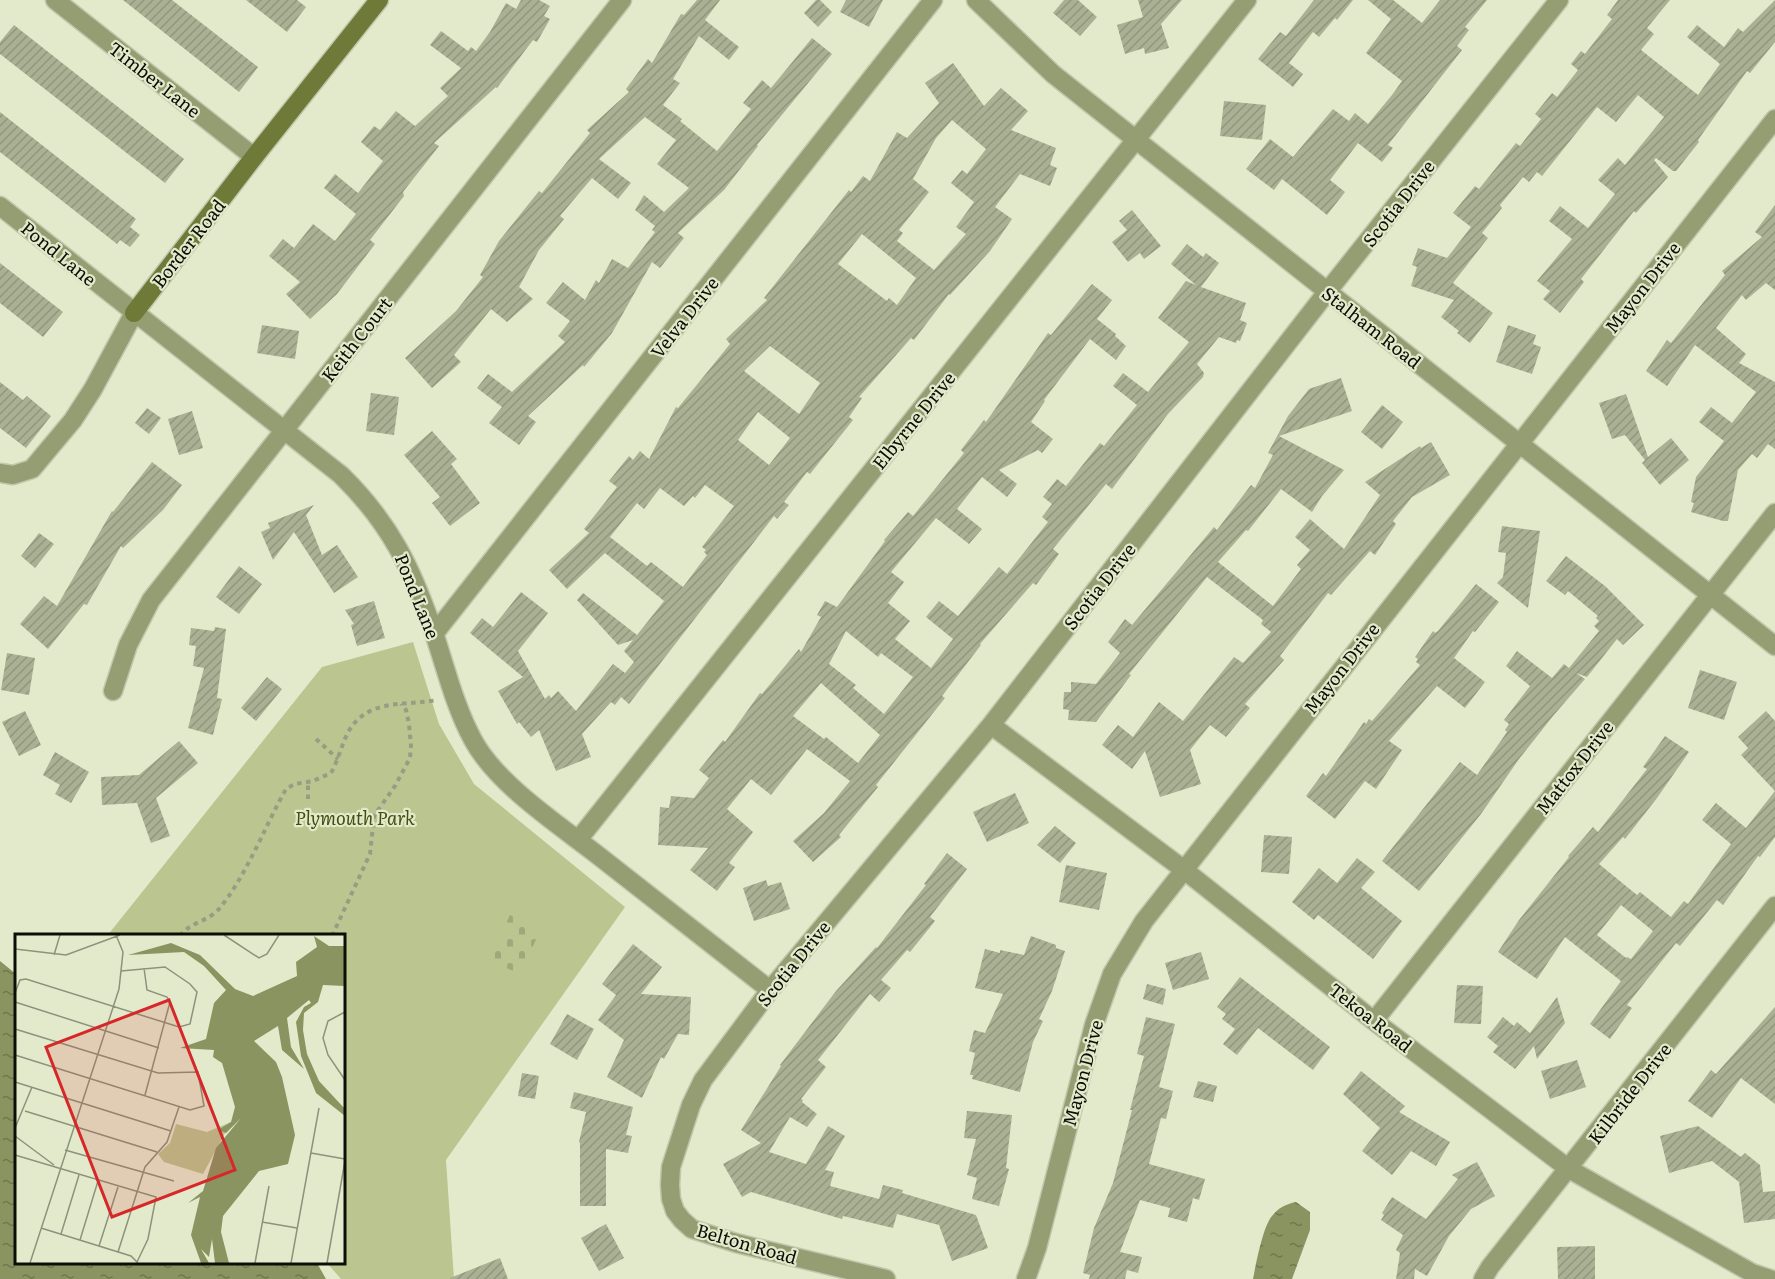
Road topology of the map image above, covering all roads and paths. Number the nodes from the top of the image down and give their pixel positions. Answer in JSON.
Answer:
{"nodes":[{"id":1,"x":55,"y":0,"type":"edge"},
{"id":2,"x":622,"y":0,"type":"edge"},
{"id":3,"x":933,"y":0,"type":"edge"},
{"id":4,"x":976,"y":0,"type":"edge"},
{"id":5,"x":1247,"y":0,"type":"edge"},
{"id":6,"x":1559,"y":0,"type":"edge"},
{"id":7,"x":375,"y":2,"type":"edge"},
{"id":8,"x":1775,"y":119,"type":"edge"},
{"id":9,"x":1136,"y":141,"type":"junction"},
{"id":10,"x":254,"y":157,"type":"junction"},
{"id":11,"x":0,"y":206,"type":"edge"},
{"id":12,"x":1327,"y":292,"type":"junction"},
{"id":13,"x":134,"y":313,"type":"junction"},
{"id":14,"x":284,"y":430,"type":"junction"},
{"id":15,"x":1519,"y":443,"type":"junction"},
{"id":16,"x":0,"y":473,"type":"edge"},
{"id":17,"x":1775,"y":513,"type":"edge"},
{"id":18,"x":1710,"y":595,"type":"junction"},
{"id":19,"x":434,"y":634,"type":"junction"},
{"id":20,"x":1775,"y":646,"type":"edge"},
{"id":21,"x":113,"y":691,"type":"dead end"},
{"id":22,"x":456,"y":697,"type":"junction"},
{"id":23,"x":401,"y":704,"type":"junction"},
{"id":24,"x":991,"y":725,"type":"junction"},
{"id":25,"x":316,"y":739,"type":"dead end"},
{"id":26,"x":338,"y":759,"type":"junction"},
{"id":27,"x":309,"y":782,"type":"junction"},
{"id":28,"x":308,"y":799,"type":"dead end"},
{"id":29,"x":578,"y":840,"type":"junction"},
{"id":30,"x":1183,"y":869,"type":"junction"},
{"id":31,"x":1775,"y":906,"type":"edge"},
{"id":32,"x":182,"y":934,"type":"edge"},
{"id":33,"x":333,"y":934,"type":"edge"},
{"id":34,"x":770,"y":990,"type":"junction"},
{"id":35,"x":1374,"y":1021,"type":"junction"},
{"id":36,"x":1569,"y":1169,"type":"junction"},
{"id":37,"x":670,"y":1185,"type":"joint"},
{"id":38,"x":886,"y":1279,"type":"edge"},
{"id":39,"x":1026,"y":1279,"type":"edge"},
{"id":40,"x":1483,"y":1279,"type":"edge"},
{"id":41,"x":1773,"y":1279,"type":"edge"}],
"edges":[{"from":1,"to":10,"type":"street","name":"Timber Lane"},
{"from":2,"to":14,"type":"street","name":"Keith Court"},
{"from":3,"to":19,"type":"street","name":"Velva Drive"},
{"from":4,"to":9,"type":"street","name":"Stalham Road"},
{"from":5,"to":9,"type":"street","name":"Elbyrne Drive"},
{"from":6,"to":12,"type":"street","name":"Scotia Drive"},
{"from":7,"to":10,"type":"street","name":"Border Road"},
{"from":8,"to":15,"type":"street","name":"Mayon Drive"},
{"from":9,"to":12,"type":"street","name":"Stalham Road"},
{"from":9,"to":29,"type":"street","name":"Elbyrne Drive"},
{"from":10,"to":13,"type":"street","name":"Border Road"},
{"from":11,"to":13,"type":"street","name":"Pond Lane"},
{"from":12,"to":15,"type":"street","name":"Stalham Road"},
{"from":12,"to":24,"type":"street","name":"Scotia Drive"},
{"from":13,"to":14,"type":"street","name":"Pond Lane"},
{"from":13,"to":16,"type":"street","name":"Border Road"},
{"from":14,"to":19,"type":"street","name":"Pond Lane"},
{"from":14,"to":21,"type":"street","name":"Keith Court"},
{"from":15,"to":18,"type":"street","name":"Stalham Road"},
{"from":15,"to":30,"type":"street","name":"Mayon Drive"},
{"from":17,"to":18,"type":"street","name":"Mattox Drive"},
{"from":18,"to":20,"type":"street","name":"Stalham Road"},
{"from":18,"to":35,"type":"street","name":"Mattox Drive"},
{"from":19,"to":22,"type":"street","name":"Pond Lane"},
{"from":22,"to":23,"type":"path"},
{"from":22,"to":29,"type":"street","name":"Pond Lane"},
{"from":23,"to":26,"type":"path"},
{"from":23,"to":33,"type":"path"},
{"from":24,"to":30,"type":"street","name":"Tekoa Road"},
{"from":24,"to":34,"type":"street","name":"Scotia Drive"},
{"from":25,"to":26,"type":"path"},
{"from":26,"to":27,"type":"path"},
{"from":27,"to":28,"type":"path"},
{"from":27,"to":32,"type":"path"},
{"from":29,"to":34,"type":"street","name":"Pond Lane"},
{"from":30,"to":35,"type":"street","name":"Tekoa Road"},
{"from":30,"to":39,"type":"street","name":"Mayon Drive"},
{"from":31,"to":36,"type":"street","name":"Kilbride Drive"},
{"from":34,"to":37,"type":"street","name":"Scotia Drive"},
{"from":35,"to":36,"type":"street","name":"Tekoa Road"},
{"from":36,"to":40,"type":"street","name":"Kilbride Drive"},
{"from":36,"to":41,"type":"street","name":"Tekoa Road"},
{"from":37,"to":38,"type":"street","name":"Belton Road"}]}
